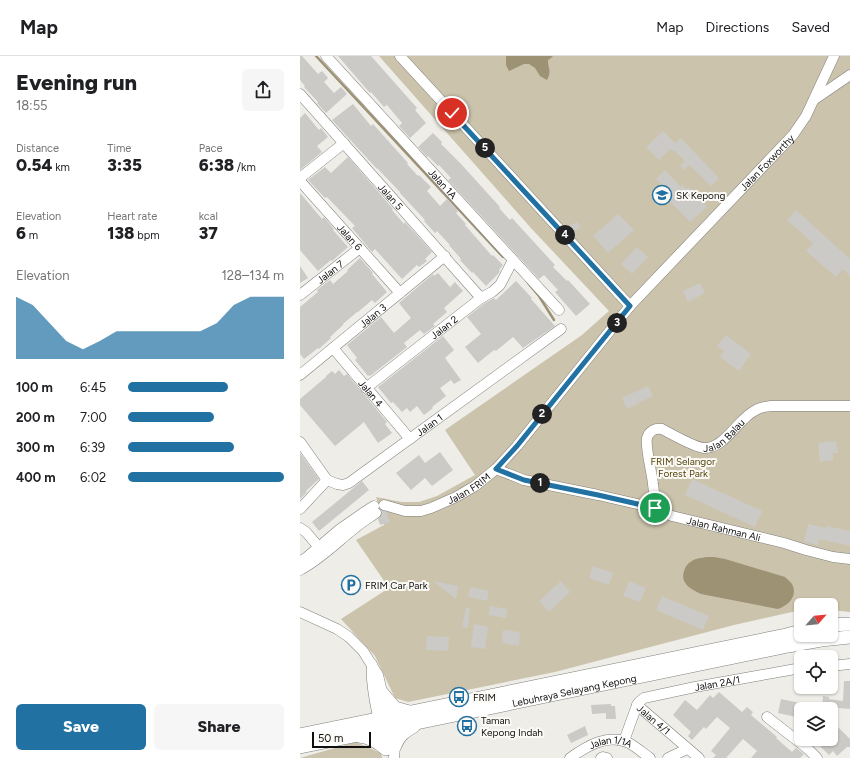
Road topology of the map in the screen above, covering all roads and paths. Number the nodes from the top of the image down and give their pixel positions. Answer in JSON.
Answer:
{"nodes":[{"id":1,"x":326,"y":56,"type":"edge"},
{"id":2,"x":400,"y":56,"type":"edge"},
{"id":3,"x":834,"y":56,"type":"edge"},
{"id":4,"x":850,"y":75,"type":"edge"},
{"id":5,"x":300,"y":94,"type":"edge"},
{"id":6,"x":813,"y":100,"type":"junction"},
{"id":7,"x":304,"y":106,"type":"edge"},
{"id":8,"x":344,"y":143,"type":"junction"},
{"id":9,"x":300,"y":180,"type":"edge"},
{"id":10,"x":360,"y":248,"type":"junction"},
{"id":11,"x":445,"y":256,"type":"junction"},
{"id":12,"x":513,"y":260,"type":"junction"},
{"id":13,"x":400,"y":293,"type":"junction"},
{"id":14,"x":300,"y":295,"type":"edge"},
{"id":15,"x":481,"y":298,"type":"junction"},
{"id":16,"x":630,"y":306,"type":"junction"},
{"id":17,"x":559,"y":310,"type":"dead end"},
{"id":18,"x":561,"y":329,"type":"dead end"},
{"id":19,"x":333,"y":348,"type":"junction"},
{"id":20,"x":300,"y":375,"type":"edge"},
{"id":21,"x":366,"y":388,"type":"junction"},
{"id":22,"x":850,"y":406,"type":"edge"},
{"id":23,"x":410,"y":439,"type":"junction"},
{"id":24,"x":300,"y":442,"type":"edge"},
{"id":25,"x":496,"y":469,"type":"junction"},
{"id":26,"x":327,"y":480,"type":"junction"},
{"id":27,"x":386,"y":508,"type":"tunnel mouth"},
{"id":28,"x":655,"y":508,"type":"junction"},
{"id":29,"x":300,"y":509,"type":"edge"},
{"id":30,"x":375,"y":510,"type":"tunnel mouth"},
{"id":31,"x":300,"y":528,"type":"edge"},
{"id":32,"x":322,"y":550,"type":"junction"},
{"id":33,"x":850,"y":559,"type":"edge"},
{"id":34,"x":300,"y":562,"type":"edge"},
{"id":35,"x":300,"y":570,"type":"edge"},
{"id":36,"x":300,"y":612,"type":"edge"},
{"id":37,"x":850,"y":624,"type":"edge"},
{"id":38,"x":838,"y":625,"type":"edge"},
{"id":39,"x":794,"y":632,"type":"edge"},
{"id":40,"x":850,"y":637,"type":"edge"},
{"id":41,"x":372,"y":664,"type":"junction"},
{"id":42,"x":850,"y":664,"type":"edge"},
{"id":43,"x":838,"y":665,"type":"edge"},
{"id":44,"x":794,"y":669,"type":"edge"},
{"id":45,"x":382,"y":693,"type":"junction"},
{"id":46,"x":637,"y":705,"type":"junction"},
{"id":47,"x":411,"y":712,"type":"junction"},
{"id":48,"x":767,"y":717,"type":"dead end"},
{"id":49,"x":423,"y":722,"type":"junction"},
{"id":50,"x":385,"y":724,"type":"junction"},
{"id":51,"x":300,"y":736,"type":"edge"},
{"id":52,"x":356,"y":736,"type":"junction"},
{"id":53,"x":624,"y":741,"type":"junction"},
{"id":54,"x":300,"y":747,"type":"edge"},
{"id":55,"x":687,"y":749,"type":"junction"},
{"id":56,"x":392,"y":752,"type":"edge"},
{"id":57,"x":570,"y":758,"type":"edge"},
{"id":58,"x":601,"y":758,"type":"edge"},
{"id":59,"x":607,"y":758,"type":"edge"},
{"id":60,"x":650,"y":758,"type":"edge"},
{"id":61,"x":668,"y":758,"type":"edge"},
{"id":62,"x":699,"y":758,"type":"edge"},
{"id":63,"x":816,"y":758,"type":"edge"}],
"edges":[{"from":1,"to":12,"type":"street","name":"Jalan 1A"},
{"from":2,"to":16,"type":"street"},
{"from":3,"to":6,"type":"street","name":"Jalan Foxworthy"},
{"from":4,"to":6,"type":"street"},
{"from":5,"to":7,"type":"street","name":"Jalan 5"},
{"from":6,"to":16,"type":"street","name":"Jalan Foxworthy"},
{"from":7,"to":8,"type":"street","name":"Jalan 5"},
{"from":8,"to":9,"type":"street"},
{"from":8,"to":11,"type":"street","name":"Jalan 5"},
{"from":9,"to":10,"type":"street","name":"Jalan 6"},
{"from":10,"to":13,"type":"street","name":"Jalan 6"},
{"from":10,"to":14,"type":"street","name":"Jalan 7"},
{"from":11,"to":13,"type":"street","name":"Jalan 3"},
{"from":11,"to":15,"type":"street","name":"Jalan 5"},
{"from":12,"to":15,"type":"street","name":"Jalan 2"},
{"from":12,"to":17,"type":"street","name":"Jalan 1A"},
{"from":13,"to":19,"type":"street","name":"Jalan 3"},
{"from":15,"to":21,"type":"street","name":"Jalan 2"},
{"from":16,"to":25,"type":"street","name":"Jalan FRIM"},
{"from":18,"to":23,"type":"street","name":"Jalan 1"},
{"from":19,"to":20,"type":"street","name":"Jalan 3"},
{"from":19,"to":21,"type":"street","name":"Jalan 4"},
{"from":21,"to":23,"type":"street","name":"Jalan 4"},
{"from":22,"to":28,"type":"street","name":"Jalan Balau"},
{"from":23,"to":26,"type":"street","name":"Jalan 1"},
{"from":24,"to":26,"type":"street"},
{"from":25,"to":27,"type":"street","name":"Jalan FRIM"},
{"from":25,"to":28,"type":"street","name":"Jalan Rahman Ali"},
{"from":26,"to":29,"type":"street"},
{"from":28,"to":33,"type":"street","name":"Jalan Rahman Ali"},
{"from":30,"to":32,"type":"street"},
{"from":31,"to":32,"type":"street"},
{"from":32,"to":34,"type":"street"},
{"from":32,"to":35,"type":"street"},
{"from":36,"to":41,"type":"street"},
{"from":37,"to":38,"type":"main road"},
{"from":39,"to":47,"type":"main road","name":"Lebuhraya Selayang Kepong"},
{"from":40,"to":49,"type":"main road","name":"Lebuhraya Selayang Kepong"},
{"from":41,"to":45,"type":"street"},
{"from":41,"to":50,"type":"street"},
{"from":42,"to":43,"type":"street"},
{"from":44,"to":46,"type":"street","name":"Jalan 2A/1"},
{"from":45,"to":47,"type":"main road"},
{"from":45,"to":50,"type":"street"},
{"from":46,"to":53,"type":"street","name":"Jalan 4/1"},
{"from":46,"to":55,"type":"street","name":"Jalan 4/1"},
{"from":47,"to":50,"type":"main road","name":"Lebuhraya Selayang Kepong"},
{"from":48,"to":63,"type":"street"},
{"from":49,"to":50,"type":"main road","name":"Lebuhraya Selayang Kepong"},
{"from":49,"to":56,"type":"main road"},
{"from":50,"to":51,"type":"main road","name":"Lebuhraya Selayang Kepong"},
{"from":50,"to":52,"type":"main road","name":"Lebuhraya Selayang Kepong"},
{"from":50,"to":56,"type":"street"},
{"from":52,"to":54,"type":"main road","name":"Lebuhraya Selayang Kepong"},
{"from":52,"to":56,"type":"main road"},
{"from":53,"to":57,"type":"street","name":"Jalan 1/1A"},
{"from":53,"to":60,"type":"street","name":"Jalan 1/1A"},
{"from":55,"to":61,"type":"street"},
{"from":55,"to":62,"type":"street","name":"Jalan 4/1"},
{"from":58,"to":59,"type":"street"}]}
